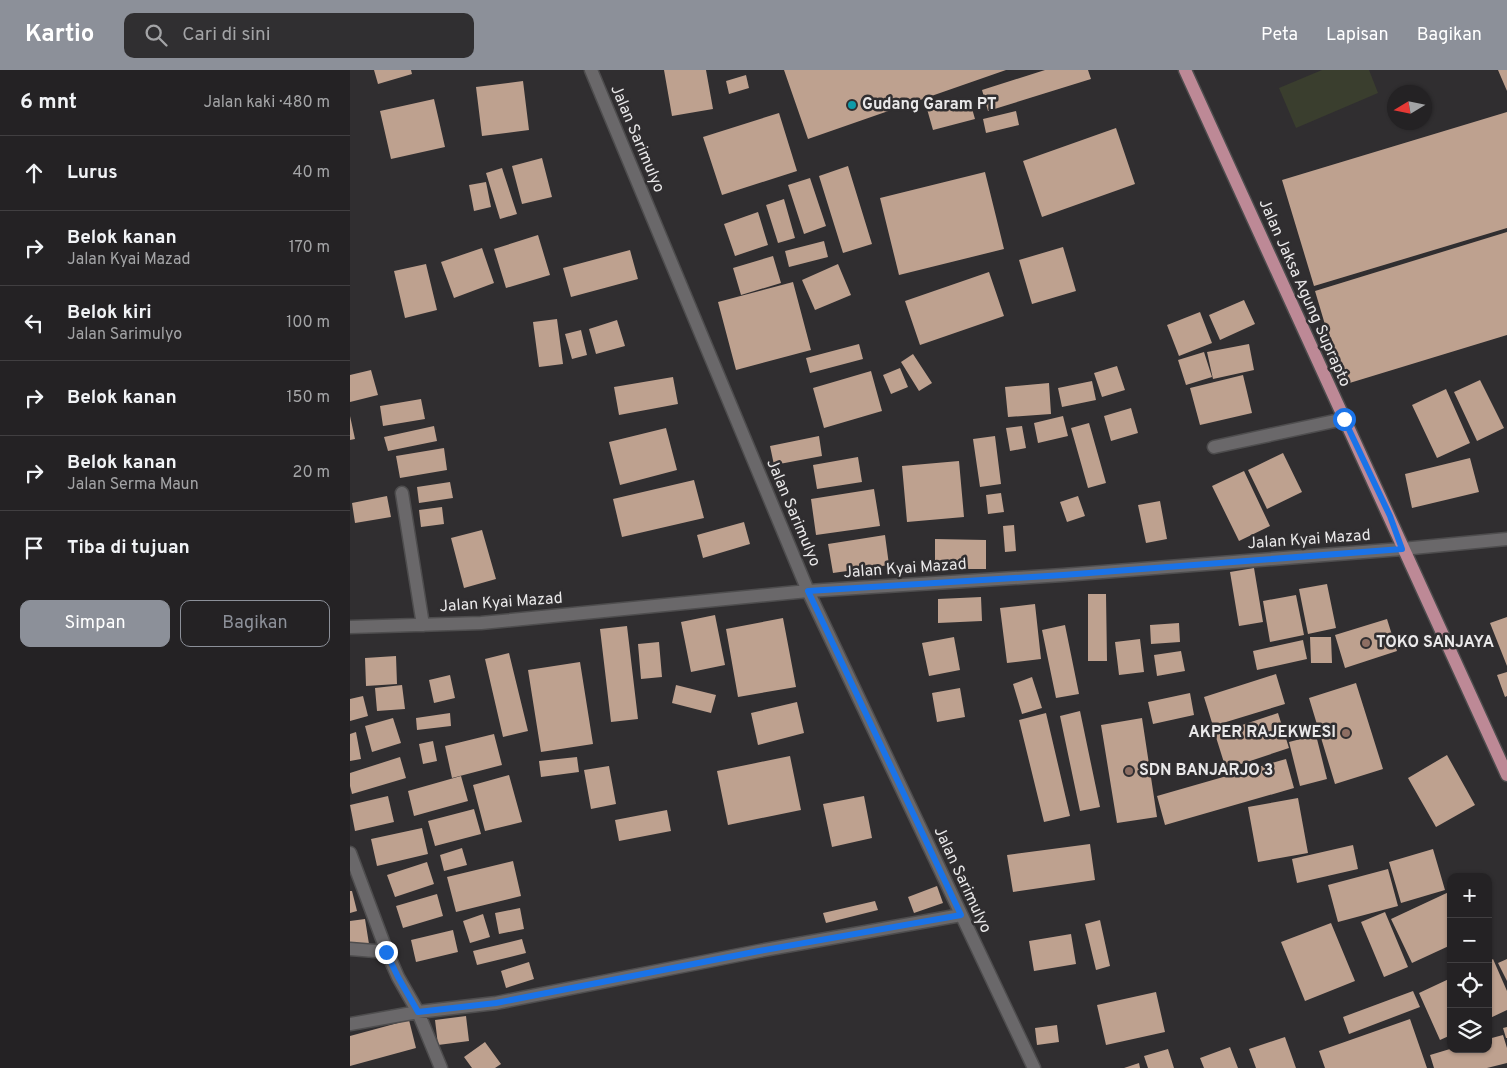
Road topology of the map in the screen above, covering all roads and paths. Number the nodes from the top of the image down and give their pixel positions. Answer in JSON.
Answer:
{"nodes":[{"id":1,"x":591,"y":70,"type":"edge"},
{"id":2,"x":1185,"y":70,"type":"edge"},
{"id":3,"x":1344,"y":419,"type":"junction"},
{"id":4,"x":1214,"y":447,"type":"dead end"},
{"id":5,"x":402,"y":493,"type":"dead end"},
{"id":6,"x":1507,"y":539,"type":"edge"},
{"id":7,"x":1402,"y":549,"type":"junction"},
{"id":8,"x":808,"y":591,"type":"junction"},
{"id":9,"x":423,"y":624,"type":"junction"},
{"id":10,"x":350,"y":627,"type":"edge"},
{"id":11,"x":1507,"y":775,"type":"edge"},
{"id":12,"x":350,"y":853,"type":"edge"},
{"id":13,"x":961,"y":915,"type":"junction"},
{"id":14,"x":350,"y":950,"type":"edge"},
{"id":15,"x":386,"y":952,"type":"junction"},
{"id":16,"x":418,"y":1012,"type":"junction"},
{"id":17,"x":350,"y":1024,"type":"edge"},
{"id":18,"x":441,"y":1068,"type":"edge"},
{"id":19,"x":1034,"y":1068,"type":"edge"}],
"edges":[{"from":1,"to":8,"type":"street","name":"Jalan Sarimulyo"},
{"from":2,"to":3,"type":"main road","name":"Jalan Jaksa Agung Suprapto"},
{"from":3,"to":4,"type":"street"},
{"from":3,"to":7,"type":"main road","name":"Jalan Jaksa Agung Suprapto"},
{"from":5,"to":9,"type":"street"},
{"from":6,"to":7,"type":"street","name":"Jalan Kyai Mazad"},
{"from":7,"to":8,"type":"street","name":"Jalan Kyai Mazad"},
{"from":7,"to":11,"type":"main road","name":"Jalan Jaksa Agung Suprapto"},
{"from":8,"to":9,"type":"street","name":"Jalan Kyai Mazad"},
{"from":8,"to":13,"type":"street","name":"Jalan Sarimulyo"},
{"from":9,"to":10,"type":"street","name":"Jalan Kyai Mazad"},
{"from":12,"to":15,"type":"street"},
{"from":13,"to":16,"type":"street"},
{"from":13,"to":19,"type":"street","name":"Jalan Sarimulyo"},
{"from":14,"to":15,"type":"street"},
{"from":15,"to":16,"type":"street"},
{"from":16,"to":17,"type":"street"},
{"from":16,"to":18,"type":"street"}]}
